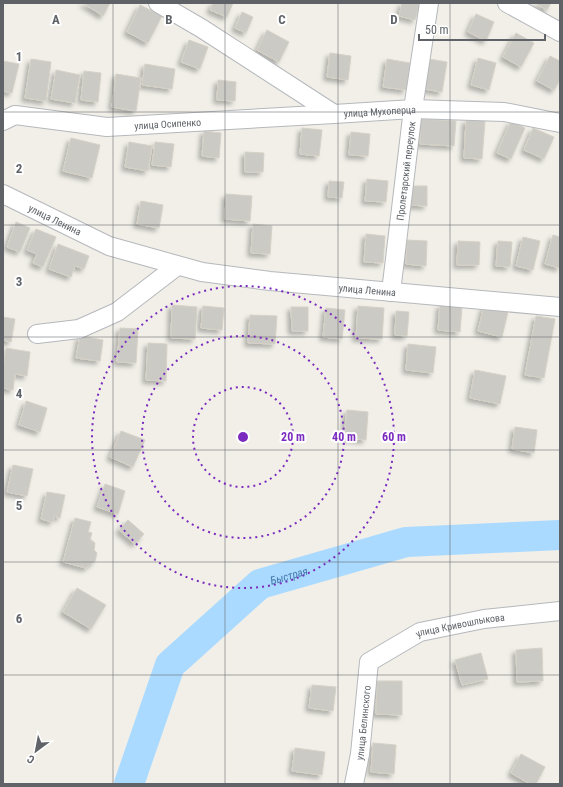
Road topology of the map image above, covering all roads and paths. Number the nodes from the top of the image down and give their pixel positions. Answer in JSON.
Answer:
{"nodes":[{"id":1,"x":158,"y":3,"type":"edge"},
{"id":2,"x":429,"y":3,"type":"edge"},
{"id":3,"x":507,"y":3,"type":"edge"},
{"id":4,"x":560,"y":32,"type":"edge"},
{"id":5,"x":413,"y":109,"type":"junction"},
{"id":6,"x":334,"y":114,"type":"junction"},
{"id":7,"x":3,"y":121,"type":"edge"},
{"id":8,"x":560,"y":123,"type":"edge"},
{"id":9,"x":3,"y":194,"type":"edge"},
{"id":10,"x":177,"y":266,"type":"junction"},
{"id":11,"x":391,"y":292,"type":"junction"},
{"id":12,"x":560,"y":307,"type":"edge"},
{"id":13,"x":37,"y":334,"type":"dead end"},
{"id":14,"x":560,"y":611,"type":"edge"},
{"id":15,"x":369,"y":662,"type":"joint"},
{"id":16,"x":354,"y":784,"type":"edge"}],
"edges":[{"from":1,"to":6,"type":"street","name":"улица Мухоперца"},
{"from":2,"to":5,"type":"street","name":"Пролетарский переулок"},
{"from":3,"to":4,"type":"street"},
{"from":5,"to":6,"type":"street","name":"улица Мухоперца"},
{"from":5,"to":8,"type":"street","name":"улица Мухоперца"},
{"from":5,"to":11,"type":"street","name":"Пролетарский переулок"},
{"from":6,"to":7,"type":"street","name":"улица Осипенко"},
{"from":9,"to":10,"type":"street","name":"улица Ленина"},
{"from":10,"to":11,"type":"street","name":"улица Ленина"},
{"from":10,"to":13,"type":"street"},
{"from":11,"to":12,"type":"street","name":"улица Ленина"},
{"from":14,"to":15,"type":"street","name":"улица Кривошлыкова"},
{"from":15,"to":16,"type":"street","name":"улица Белинского"}]}
